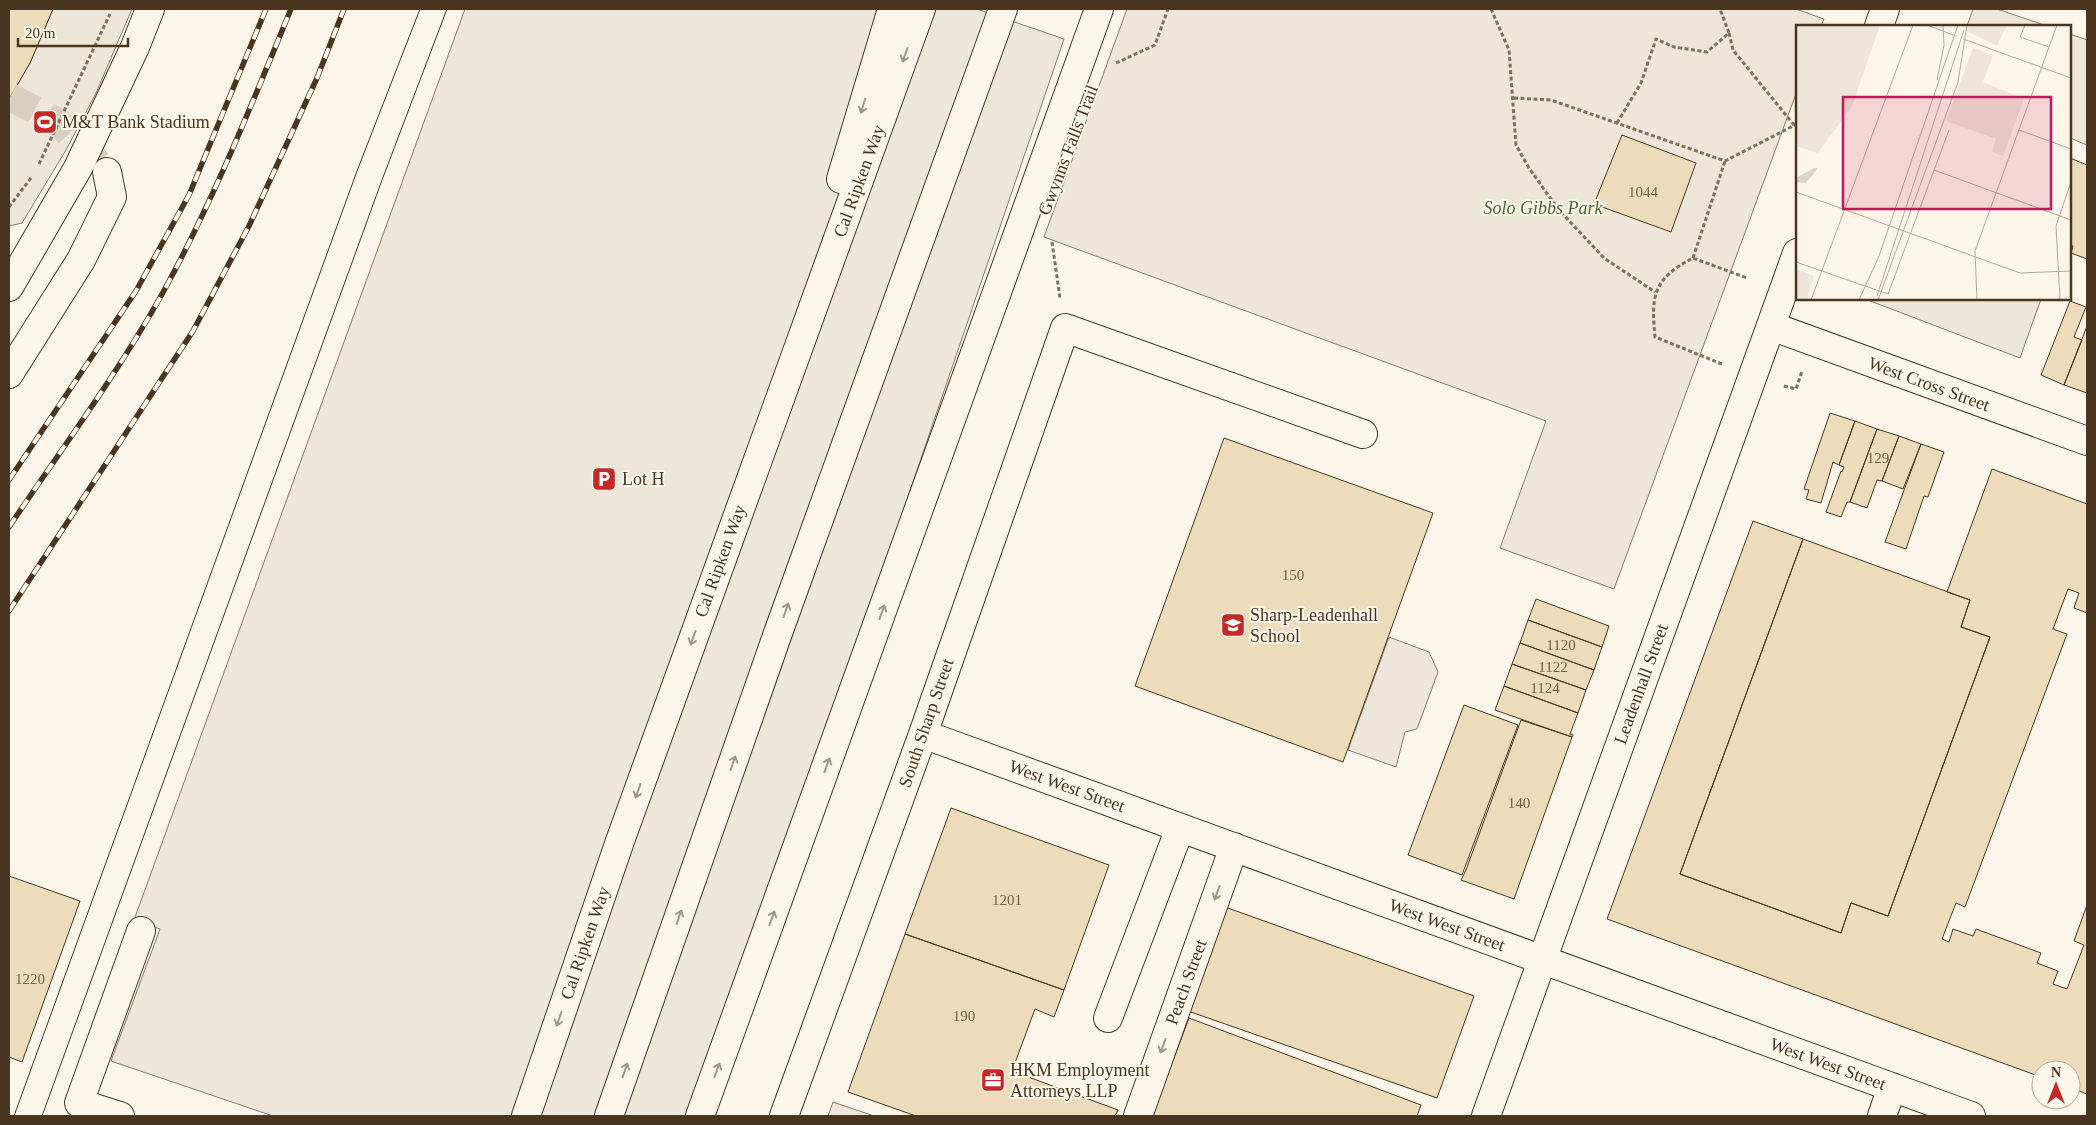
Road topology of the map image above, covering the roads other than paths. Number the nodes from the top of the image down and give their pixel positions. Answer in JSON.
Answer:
{"nodes":[{"id":1,"x":150,"y":9,"type":"edge"},
{"id":2,"x":892,"y":9,"type":"edge"},
{"id":3,"x":921,"y":9,"type":"edge"},
{"id":4,"x":1003,"y":9,"type":"edge"},
{"id":5,"x":1099,"y":9,"type":"edge"},
{"id":6,"x":1885,"y":9,"type":"edge"},
{"id":7,"x":1879,"y":25,"type":"edge"},
{"id":8,"x":107,"y":172,"type":"tunnel mouth"},
{"id":9,"x":1796,"y":256,"type":"edge"},
{"id":10,"x":9,"y":287,"type":"edge"},
{"id":11,"x":1771,"y":326,"type":"junction"},
{"id":12,"x":9,"y":374,"type":"edge"},
{"id":13,"x":1363,"y":434,"type":"dead end"},
{"id":14,"x":2087,"y":441,"type":"edge"},
{"id":15,"x":762,"y":444,"type":"junction"},
{"id":16,"x":923,"y":734,"type":"junction"},
{"id":17,"x":1180,"y":828,"type":"junction"},
{"id":18,"x":1234,"y":848,"type":"junction"},
{"id":19,"x":142,"y":932,"type":"dead end"},
{"id":20,"x":1542,"y":960,"type":"junction"},
{"id":21,"x":1108,"y":1018,"type":"dead end"},
{"id":22,"x":1892,"y":1087,"type":"junction"},
{"id":23,"x":77,"y":1110,"type":"edge"},
{"id":24,"x":120,"y":1116,"type":"edge"},
{"id":25,"x":526,"y":1116,"type":"edge"},
{"id":26,"x":609,"y":1116,"type":"edge"},
{"id":27,"x":700,"y":1116,"type":"edge"},
{"id":28,"x":784,"y":1116,"type":"edge"},
{"id":29,"x":1138,"y":1116,"type":"edge"},
{"id":30,"x":1486,"y":1116,"type":"edge"},
{"id":31,"x":1882,"y":1116,"type":"edge"},
{"id":32,"x":1971,"y":1116,"type":"edge"}],
"edges":[{"from":1,"to":10,"type":"main road"},
{"from":2,"to":15,"type":"main road","one_way":true},
{"from":3,"to":15,"type":"main road","name":"Cal Ripken Way","one_way":true},
{"from":26,"to":4,"type":"main road","one_way":true},
{"from":27,"to":5,"type":"main road","one_way":true},
{"from":6,"to":7,"type":"main road"},
{"from":8,"to":12,"type":"main road"},
{"from":9,"to":11,"type":"main road","name":"Leadenhall Street"},
{"from":11,"to":14,"type":"main road","name":"West Cross Street"},
{"from":11,"to":20,"type":"main road","name":"Leadenhall Street"},
{"from":13,"to":16,"type":"main road","name":"South Sharp Street"},
{"from":15,"to":25,"type":"main road","name":"Cal Ripken Way","one_way":true},
{"from":16,"to":17,"type":"main road","name":"West West Street"},
{"from":16,"to":28,"type":"main road","name":"South Sharp Street"},
{"from":17,"to":18,"type":"main road","name":"West West Street"},
{"from":17,"to":21,"type":"main road"},
{"from":18,"to":20,"type":"main road","name":"West West Street"},
{"from":18,"to":29,"type":"main road","name":"Peach Street","one_way":true},
{"from":19,"to":23,"type":"main road"},
{"from":20,"to":22,"type":"main road","name":"West West Street"},
{"from":20,"to":30,"type":"main road","name":"Leadenhall Street"},
{"from":22,"to":31,"type":"main road"},
{"from":22,"to":32,"type":"main road","name":"West West Street"},
{"from":23,"to":24,"type":"main road"}]}
